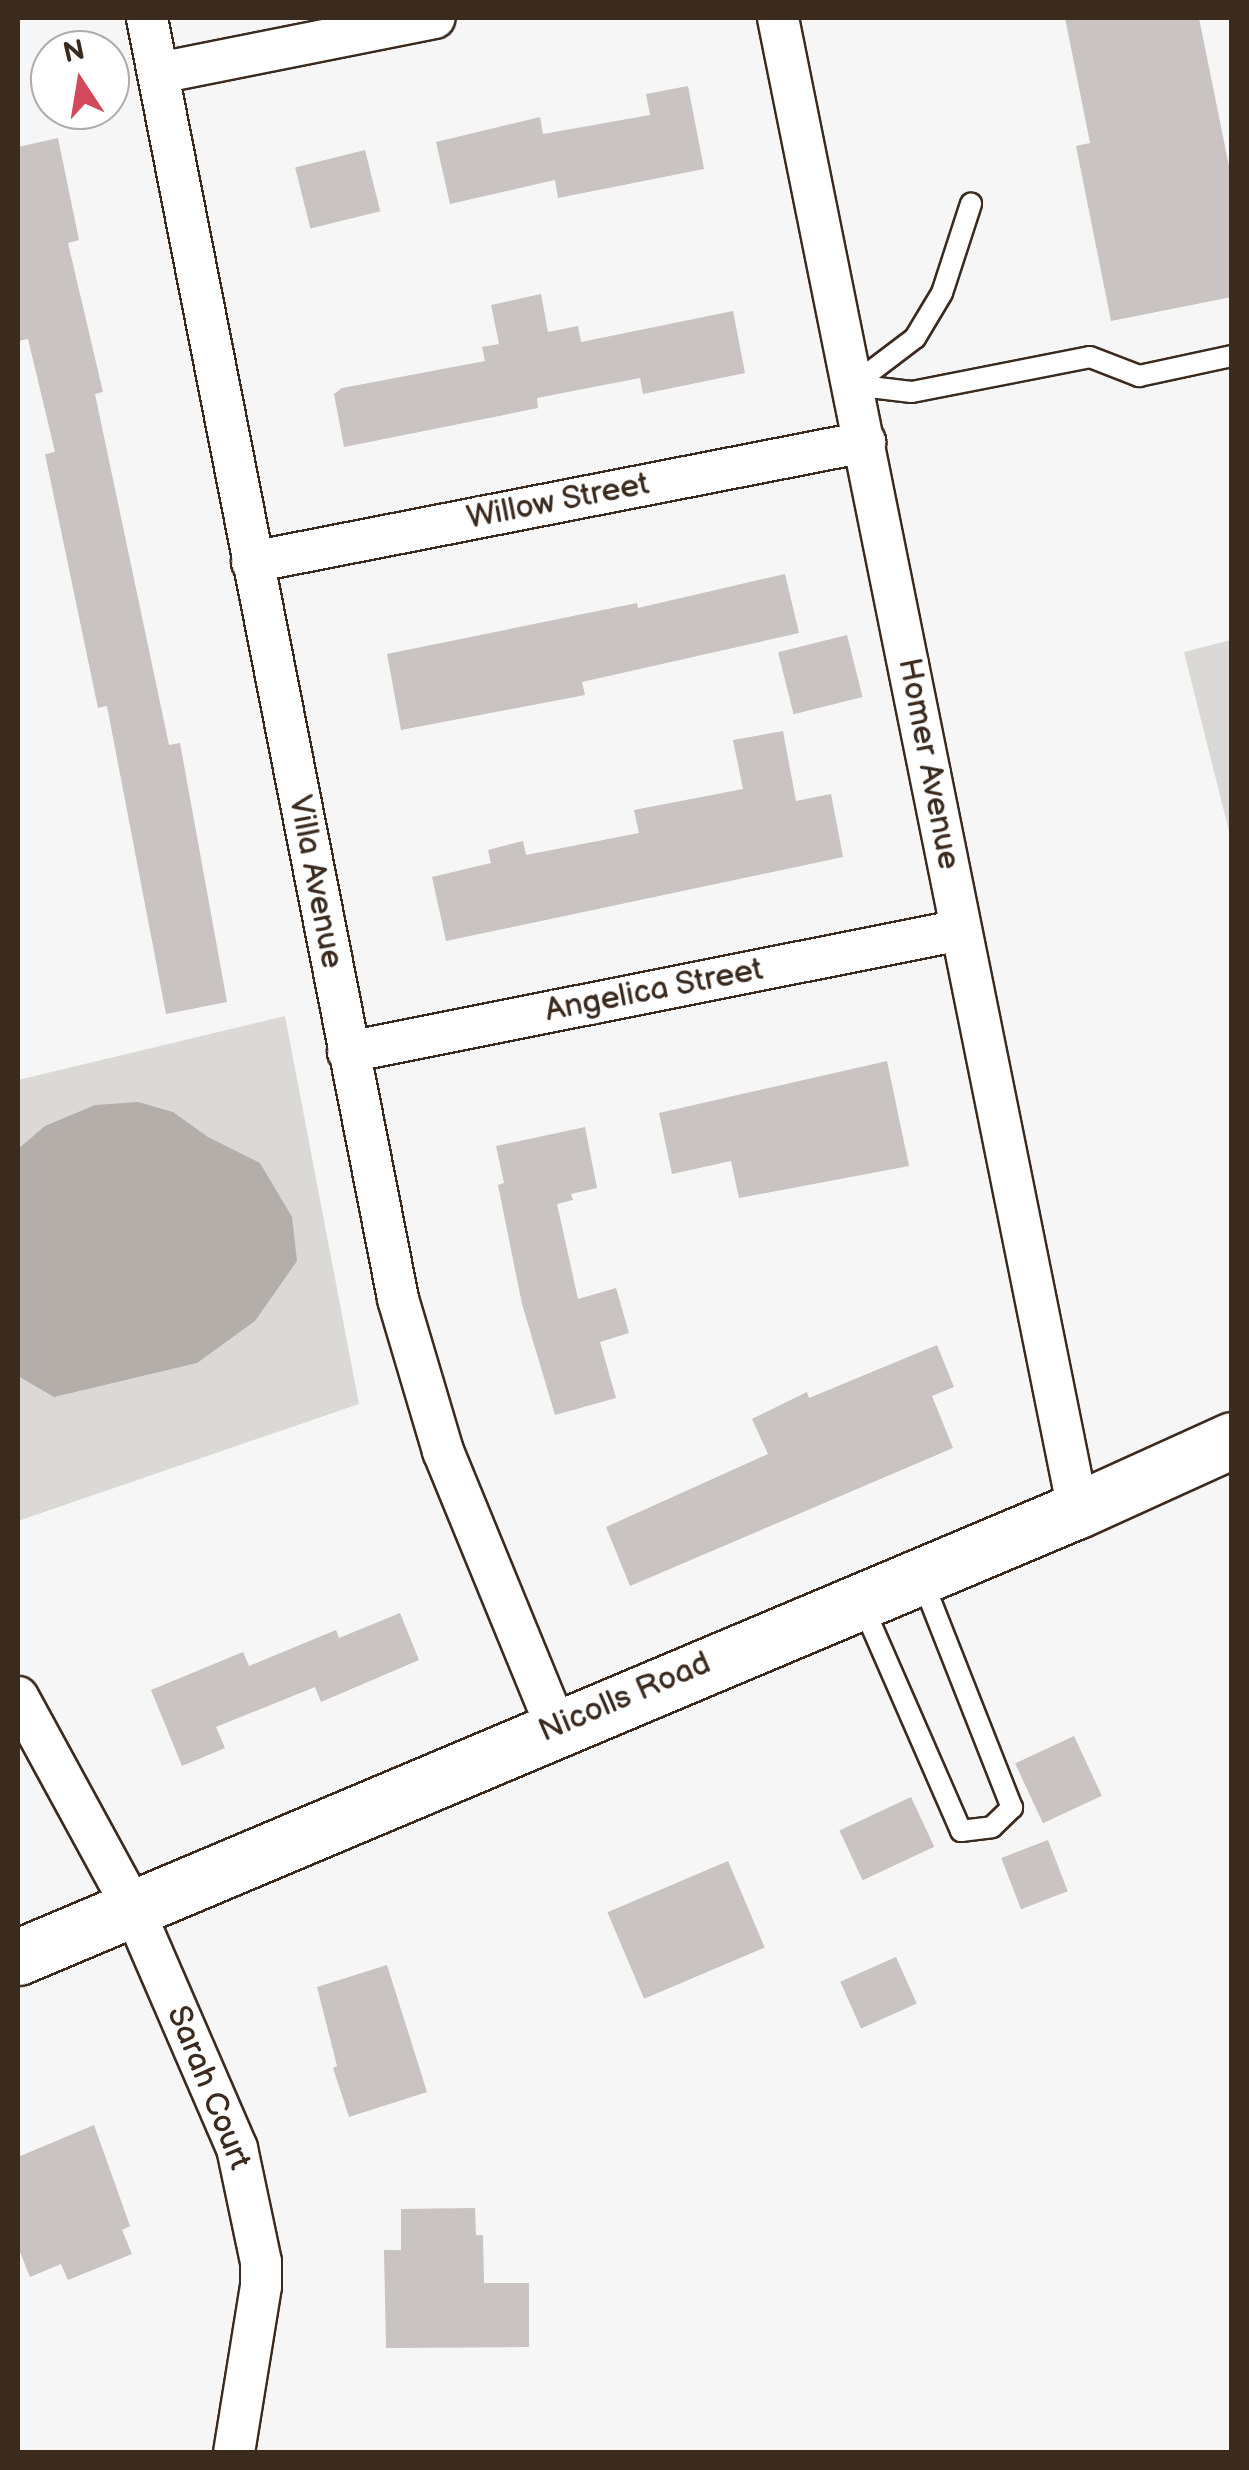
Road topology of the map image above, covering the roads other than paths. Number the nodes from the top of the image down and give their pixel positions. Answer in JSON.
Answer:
{"nodes":[{"id":1,"x":147,"y":18,"type":"edge"},
{"id":2,"x":435,"y":18,"type":"edge"},
{"id":3,"x":778,"y":18,"type":"edge"},
{"id":4,"x":159,"y":73,"type":"junction"},
{"id":5,"x":971,"y":204,"type":"dead end"},
{"id":6,"x":1232,"y":356,"type":"edge"},
{"id":7,"x":853,"y":384,"type":"junction"},
{"id":8,"x":865,"y":442,"type":"junction"},
{"id":9,"x":252,"y":562,"type":"junction"},
{"id":10,"x":961,"y":930,"type":"junction"},
{"id":11,"x":348,"y":1052,"type":"junction"},
{"id":12,"x":1232,"y":1440,"type":"edge"},
{"id":13,"x":1078,"y":1510,"type":"junction"},
{"id":14,"x":920,"y":1575,"type":"junction"},
{"id":15,"x":860,"y":1600,"type":"junction"},
{"id":16,"x":18,"y":1697,"type":"edge"},
{"id":17,"x":556,"y":1727,"type":"junction"},
{"id":18,"x":133,"y":1908,"type":"junction"},
{"id":19,"x":18,"y":1957,"type":"edge"},
{"id":20,"x":234,"y":2452,"type":"edge"}],
"edges":[{"from":1,"to":4,"type":"street","name":"Villa Avenue"},
{"from":2,"to":4,"type":"street"},
{"from":3,"to":7,"type":"street","name":"Homer Avenue"},
{"from":4,"to":9,"type":"street","name":"Villa Avenue"},
{"from":5,"to":7,"type":"lane"},
{"from":6,"to":7,"type":"lane"},
{"from":7,"to":8,"type":"street","name":"Homer Avenue"},
{"from":8,"to":9,"type":"street","name":"Willow Street"},
{"from":8,"to":10,"type":"street","name":"Homer Avenue"},
{"from":9,"to":11,"type":"street","name":"Villa Avenue"},
{"from":10,"to":11,"type":"street","name":"Angelica Street"},
{"from":10,"to":13,"type":"street","name":"Homer Avenue"},
{"from":11,"to":17,"type":"street","name":"Villa Avenue"},
{"from":12,"to":13,"type":"street","name":"Nicolls Road"},
{"from":13,"to":14,"type":"street","name":"Nicolls Road"},
{"from":14,"to":15,"type":"street","name":"Nicolls Road"},
{"from":14,"to":15,"type":"lane"},
{"from":15,"to":17,"type":"street","name":"Nicolls Road"},
{"from":16,"to":18,"type":"street","name":"Sarah Court"},
{"from":17,"to":18,"type":"street","name":"Nicolls Road"},
{"from":18,"to":19,"type":"street","name":"Nicolls Road"},
{"from":18,"to":20,"type":"street","name":"Sarah Court"}]}
